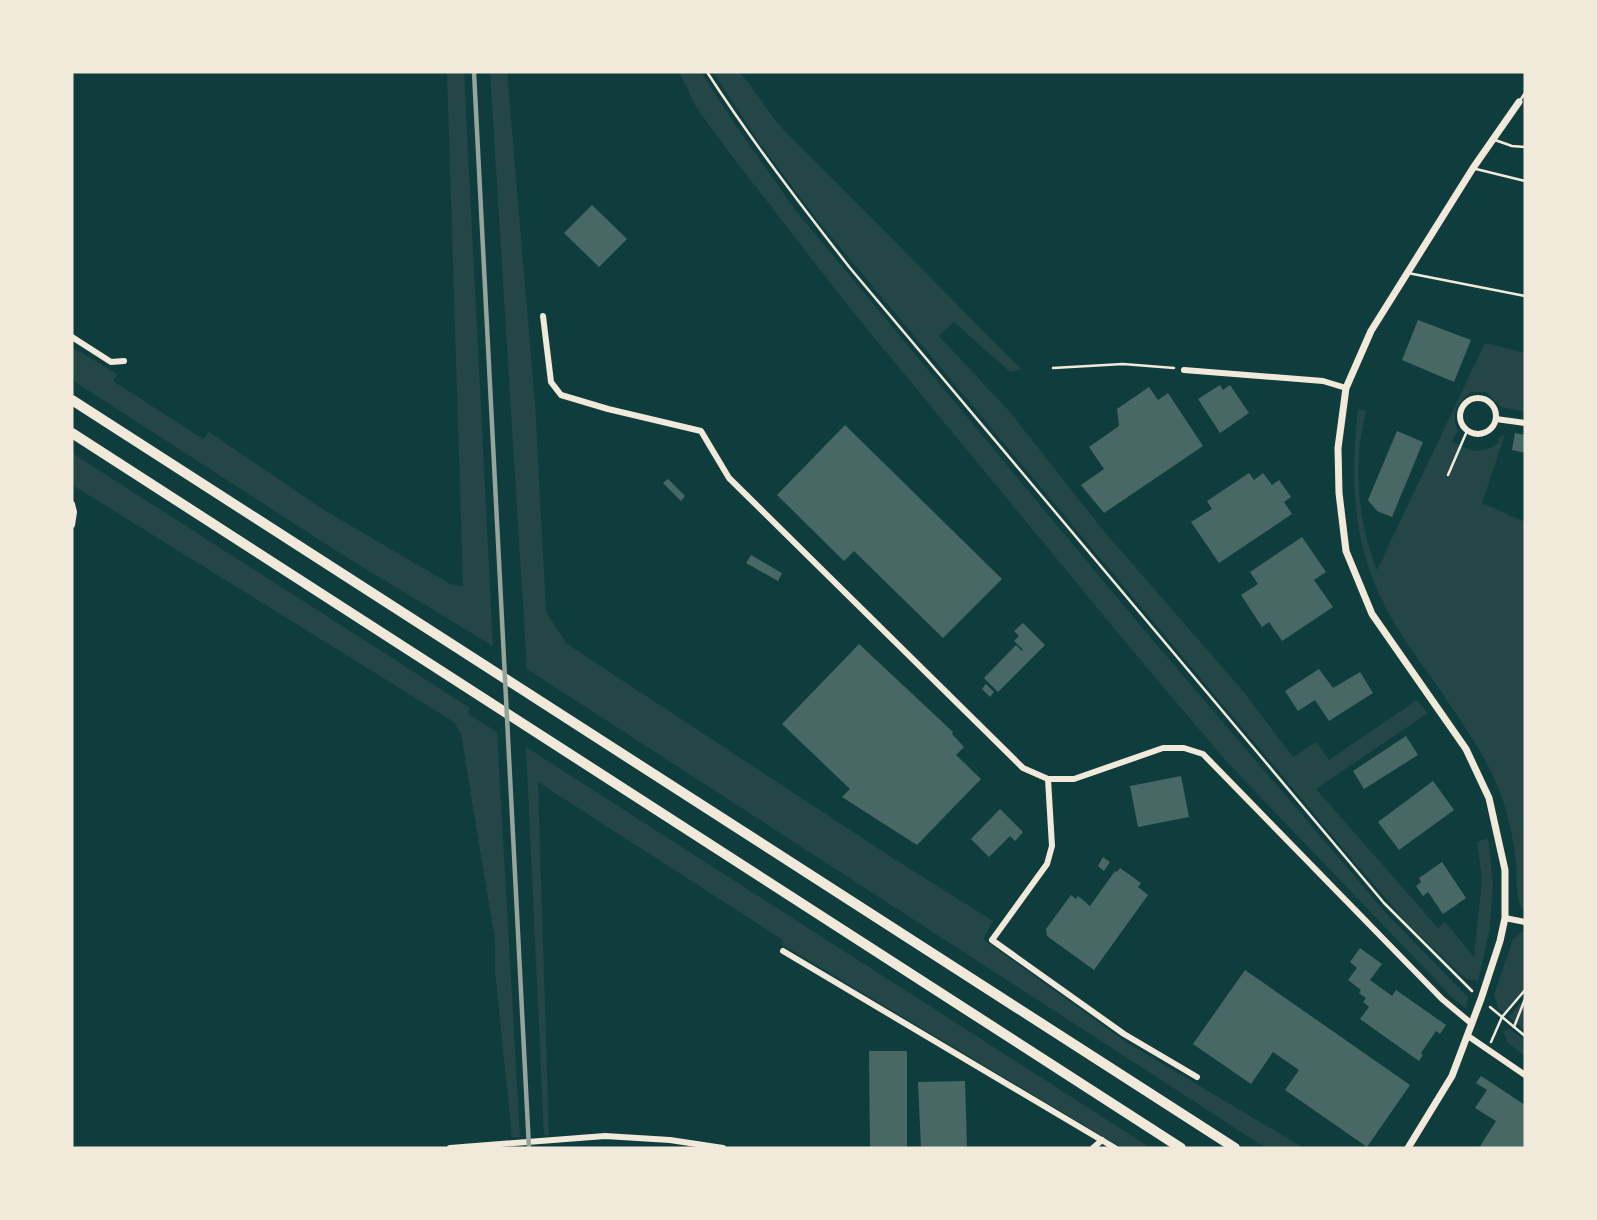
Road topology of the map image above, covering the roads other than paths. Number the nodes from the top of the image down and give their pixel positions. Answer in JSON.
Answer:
{"nodes":[{"id":1,"x":1525,"y":93,"type":"edge"},
{"id":2,"x":1519,"y":102,"type":"joint"},
{"id":3,"x":1492,"y":139,"type":"junction"},
{"id":4,"x":1525,"y":147,"type":"edge"},
{"id":5,"x":1472,"y":168,"type":"junction"},
{"id":6,"x":1525,"y":181,"type":"edge"},
{"id":7,"x":1408,"y":272,"type":"junction"},
{"id":8,"x":1525,"y":296,"type":"edge"},
{"id":9,"x":543,"y":316,"type":"dead end"},
{"id":10,"x":72,"y":337,"type":"edge"},
{"id":11,"x":124,"y":361,"type":"dead end"},
{"id":12,"x":1184,"y":370,"type":"road end"},
{"id":13,"x":1346,"y":388,"type":"junction"},
{"id":14,"x":72,"y":400,"type":"edge"},
{"id":15,"x":1496,"y":419,"type":"junction"},
{"id":16,"x":1525,"y":424,"type":"edge"},
{"id":17,"x":72,"y":433,"type":"edge"},
{"id":18,"x":72,"y":504,"type":"edge"},
{"id":19,"x":72,"y":525,"type":"edge"},
{"id":20,"x":1048,"y":779,"type":"junction"},
{"id":21,"x":1505,"y":918,"type":"junction"},
{"id":22,"x":1525,"y":922,"type":"edge"},
{"id":23,"x":782,"y":951,"type":"dead end"},
{"id":24,"x":1472,"y":1024,"type":"junction"},
{"id":25,"x":1468,"y":1036,"type":"junction"},
{"id":26,"x":1525,"y":1075,"type":"edge"},
{"id":27,"x":1197,"y":1077,"type":"dead end"},
{"id":28,"x":1102,"y":1140,"type":"junction"},
{"id":29,"x":450,"y":1148,"type":"edge"},
{"id":30,"x":723,"y":1148,"type":"edge"},
{"id":31,"x":1093,"y":1148,"type":"edge"},
{"id":32,"x":1115,"y":1148,"type":"edge"},
{"id":33,"x":1181,"y":1148,"type":"edge"},
{"id":34,"x":1235,"y":1148,"type":"edge"},
{"id":35,"x":1408,"y":1148,"type":"edge"}],
"edges":[{"from":1,"to":2,"type":"lane"},
{"from":2,"to":3,"type":"street"},
{"from":3,"to":4,"type":"lane"},
{"from":3,"to":5,"type":"street"},
{"from":5,"to":6,"type":"lane"},
{"from":5,"to":7,"type":"street"},
{"from":7,"to":8,"type":"lane"},
{"from":7,"to":13,"type":"street"},
{"from":9,"to":20,"type":"street"},
{"from":10,"to":11,"type":"street"},
{"from":12,"to":13,"type":"street"},
{"from":13,"to":21,"type":"street"},
{"from":14,"to":34,"type":"highway"},
{"from":15,"to":15,"type":"street"},
{"from":15,"to":16,"type":"street"},
{"from":17,"to":33,"type":"highway"},
{"from":18,"to":19,"type":"street"},
{"from":20,"to":24,"type":"street"},
{"from":20,"to":27,"type":"street"},
{"from":21,"to":22,"type":"street"},
{"from":21,"to":24,"type":"street"},
{"from":23,"to":28,"type":"street"},
{"from":24,"to":25,"type":"street"},
{"from":25,"to":26,"type":"street"},
{"from":25,"to":35,"type":"street"},
{"from":28,"to":31,"type":"street"},
{"from":28,"to":32,"type":"street"},
{"from":29,"to":30,"type":"street"}]}
